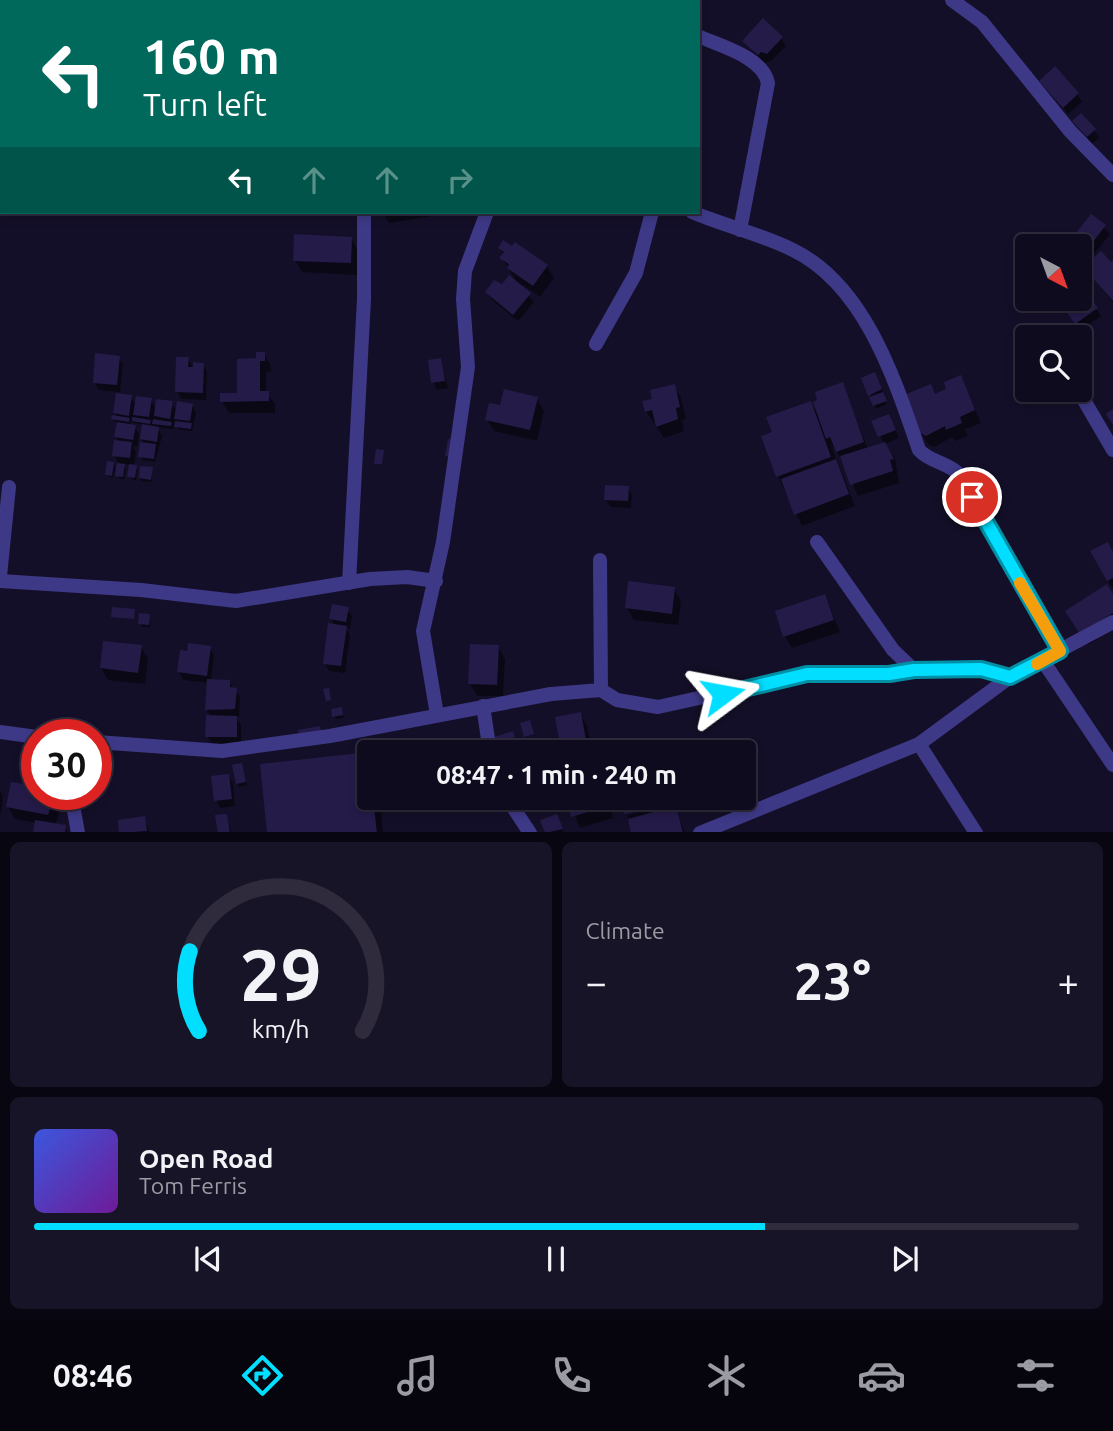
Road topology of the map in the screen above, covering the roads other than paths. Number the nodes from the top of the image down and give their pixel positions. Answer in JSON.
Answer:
{"nodes":[{"id":1,"x":952,"y":0,"type":"edge"},
{"id":2,"x":700,"y":37,"type":"edge"},
{"id":3,"x":1113,"y":175,"type":"edge"},
{"id":4,"x":364,"y":214,"type":"edge"},
{"id":5,"x":486,"y":214,"type":"edge"},
{"id":6,"x":651,"y":214,"type":"edge"},
{"id":7,"x":697,"y":214,"type":"edge"},
{"id":8,"x":740,"y":230,"type":"junction"},
{"id":9,"x":596,"y":344,"type":"dead end"},
{"id":10,"x":1085,"y":402,"type":"edge"},
{"id":11,"x":1113,"y":450,"type":"edge"},
{"id":12,"x":9,"y":488,"type":"dead end"},
{"id":13,"x":817,"y":542,"type":"dead end"},
{"id":14,"x":600,"y":560,"type":"dead end"},
{"id":15,"x":0,"y":578,"type":"edge"},
{"id":16,"x":436,"y":581,"type":"junction"},
{"id":17,"x":349,"y":583,"type":"junction"},
{"id":18,"x":1113,"y":622,"type":"edge"},
{"id":19,"x":1060,"y":651,"type":"junction"},
{"id":20,"x":1044,"y":661,"type":"junction"},
{"id":21,"x":914,"y":670,"type":"junction"},
{"id":22,"x":1010,"y":677,"type":"junction"},
{"id":23,"x":601,"y":690,"type":"junction"},
{"id":24,"x":482,"y":706,"type":"junction"},
{"id":25,"x":437,"y":715,"type":"junction"},
{"id":26,"x":0,"y":732,"type":"edge"},
{"id":27,"x":21,"y":735,"type":"edge"},
{"id":28,"x":488,"y":740,"type":"edge"},
{"id":29,"x":112,"y":743,"type":"edge"},
{"id":30,"x":919,"y":744,"type":"junction"},
{"id":31,"x":1113,"y":765,"type":"edge"},
{"id":32,"x":74,"y":810,"type":"edge"},
{"id":33,"x":515,"y":810,"type":"edge"},
{"id":34,"x":78,"y":832,"type":"edge"},
{"id":35,"x":530,"y":832,"type":"edge"},
{"id":36,"x":699,"y":832,"type":"edge"},
{"id":37,"x":976,"y":832,"type":"edge"}],
"edges":[{"from":1,"to":3,"type":"street"},
{"from":2,"to":8,"type":"street"},
{"from":4,"to":17,"type":"street"},
{"from":5,"to":16,"type":"street"},
{"from":6,"to":9,"type":"street"},
{"from":7,"to":8,"type":"street"},
{"from":8,"to":19,"type":"street"},
{"from":10,"to":11,"type":"street"},
{"from":12,"to":15,"type":"street"},
{"from":13,"to":21,"type":"street"},
{"from":14,"to":23,"type":"street"},
{"from":15,"to":17,"type":"street"},
{"from":16,"to":17,"type":"street"},
{"from":16,"to":25,"type":"street"},
{"from":18,"to":19,"type":"street"},
{"from":19,"to":20,"type":"street"},
{"from":20,"to":22,"type":"street"},
{"from":20,"to":31,"type":"street"},
{"from":21,"to":22,"type":"street"},
{"from":21,"to":23,"type":"street"},
{"from":22,"to":30,"type":"street"},
{"from":23,"to":24,"type":"street"},
{"from":24,"to":25,"type":"street"},
{"from":24,"to":28,"type":"street"},
{"from":25,"to":29,"type":"street"},
{"from":26,"to":27,"type":"street"},
{"from":30,"to":36,"type":"street"},
{"from":30,"to":37,"type":"street"},
{"from":32,"to":34,"type":"street"},
{"from":33,"to":35,"type":"street"}]}
